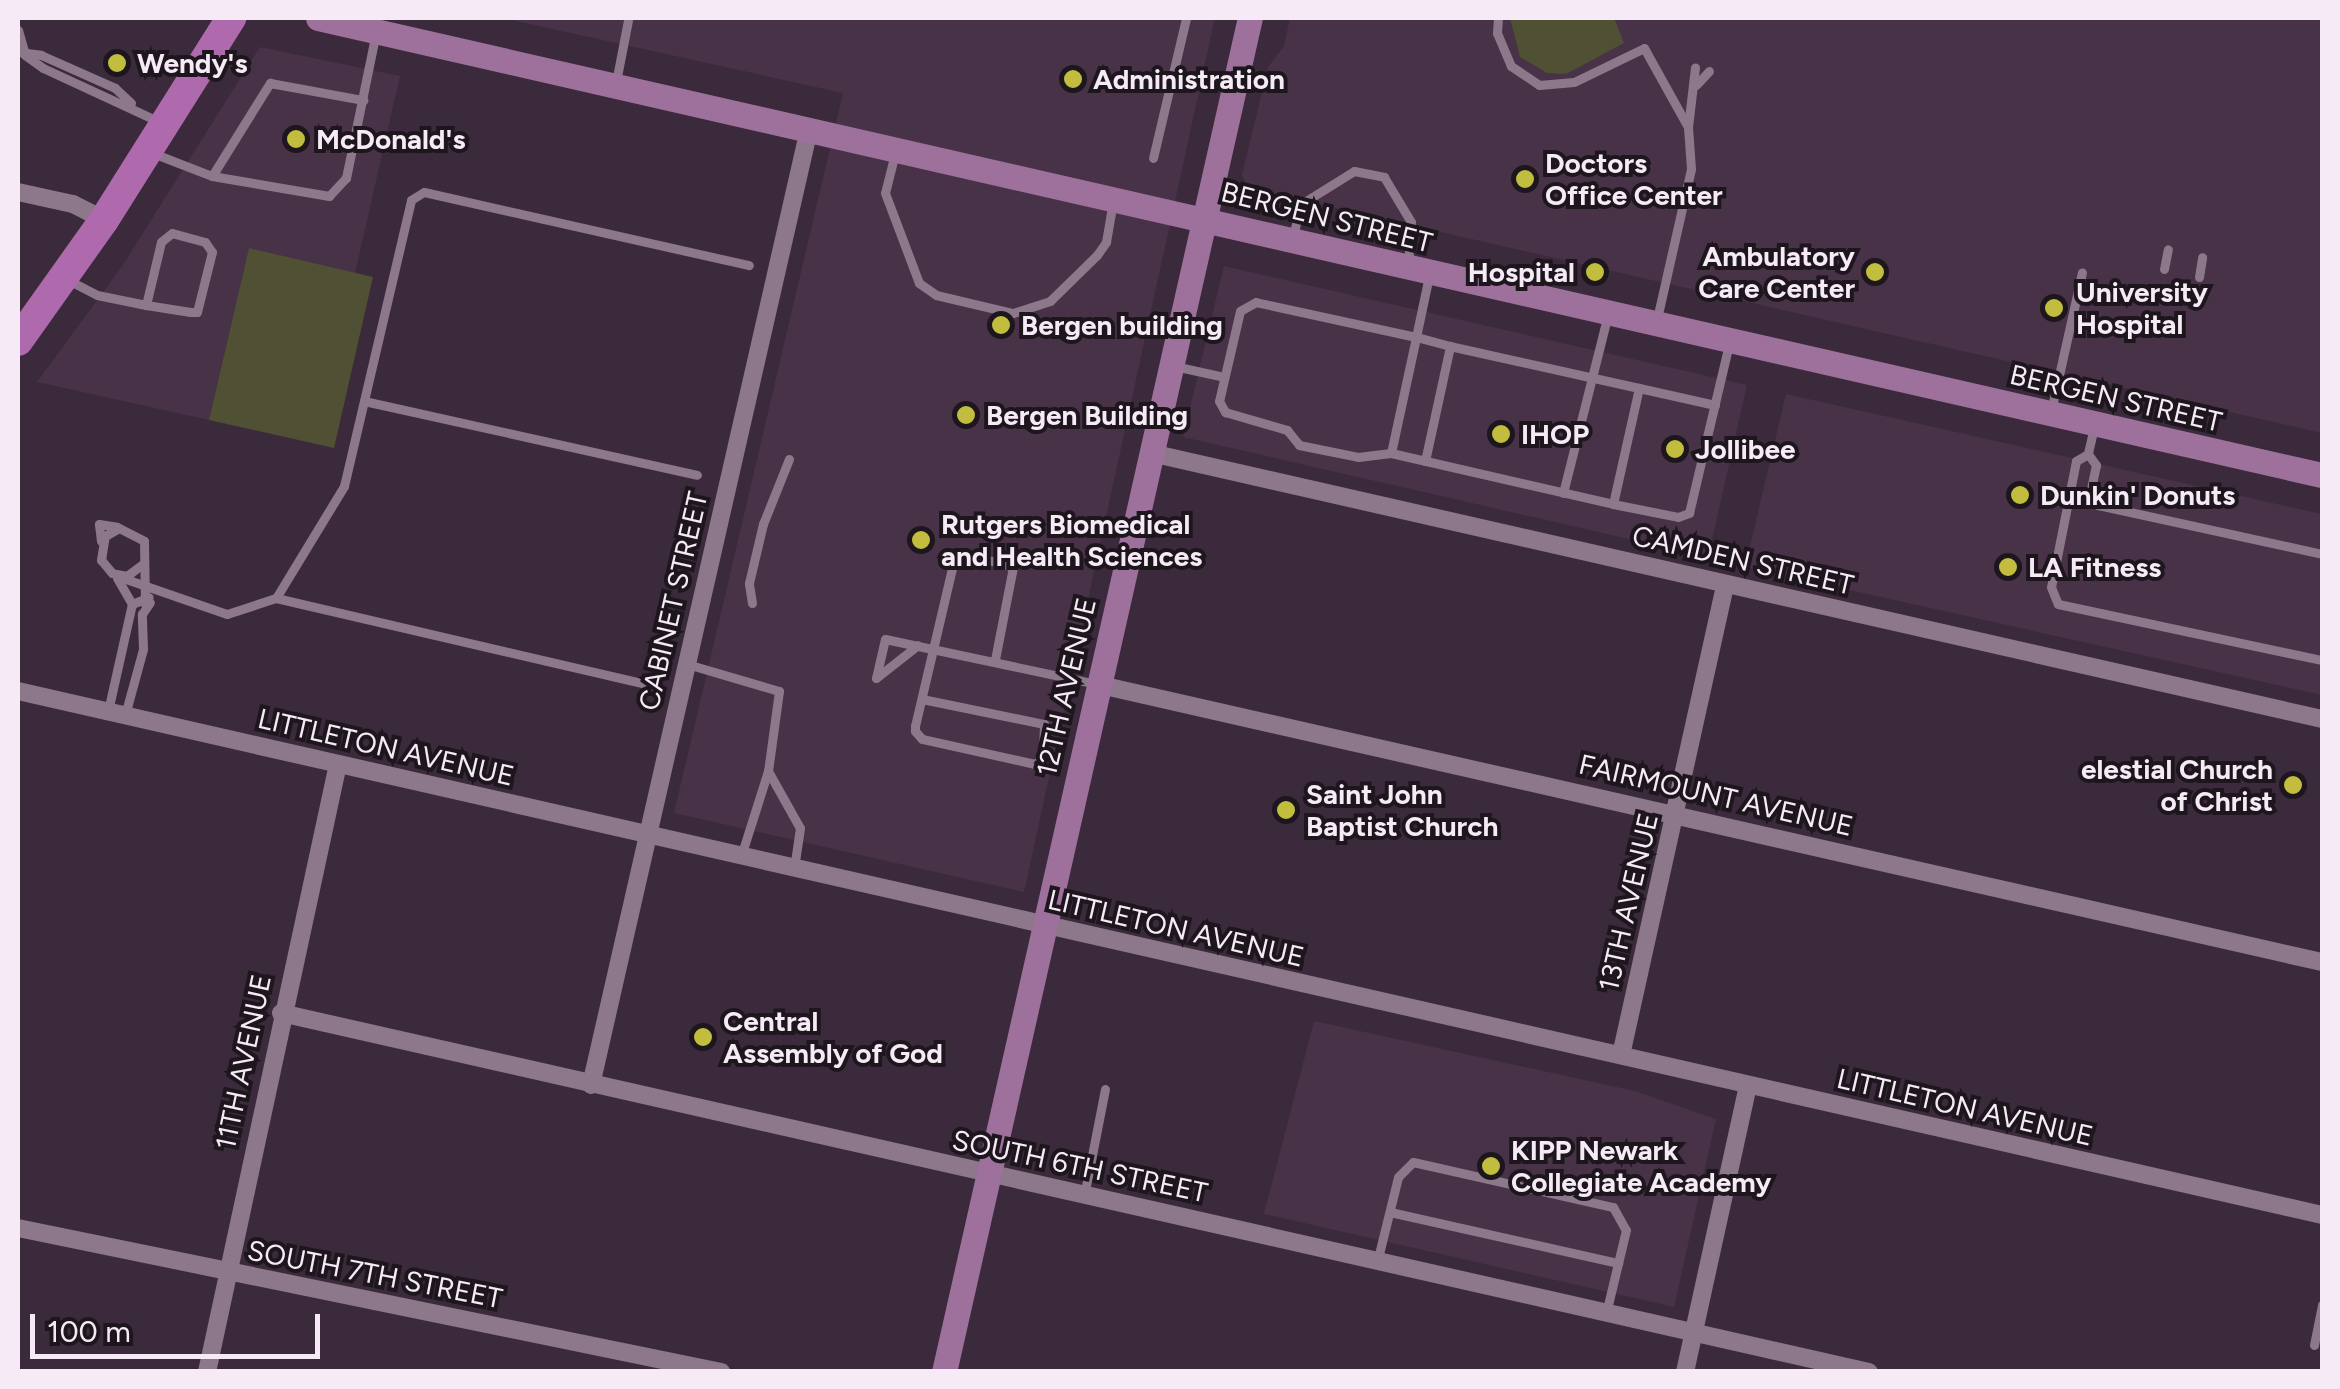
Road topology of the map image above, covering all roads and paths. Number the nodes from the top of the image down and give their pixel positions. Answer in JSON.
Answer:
{"nodes":[{"id":1,"x":230,"y":18,"type":"edge"},
{"id":2,"x":318,"y":18,"type":"edge"},
{"id":3,"x":1186,"y":18,"type":"edge"},
{"id":4,"x":1250,"y":18,"type":"edge"},
{"id":5,"x":1498,"y":18,"type":"edge"},
{"id":6,"x":628,"y":20,"type":"dead end"},
{"id":7,"x":361,"y":24,"type":"edge"},
{"id":8,"x":18,"y":30,"type":"edge"},
{"id":9,"x":22,"y":54,"type":"edge"},
{"id":10,"x":1695,"y":67,"type":"dead end"},
{"id":11,"x":1710,"y":71,"type":"dead end"},
{"id":12,"x":615,"y":85,"type":"junction"},
{"id":13,"x":1696,"y":85,"type":"junction"},
{"id":14,"x":363,"y":100,"type":"junction"},
{"id":15,"x":164,"y":124,"type":"junction"},
{"id":16,"x":1688,"y":127,"type":"junction"},
{"id":17,"x":809,"y":129,"type":"junction"},
{"id":18,"x":897,"y":148,"type":"junction"},
{"id":19,"x":148,"y":151,"type":"junction"},
{"id":20,"x":1153,"y":158,"type":"dead end"},
{"id":21,"x":212,"y":176,"type":"junction"},
{"id":22,"x":18,"y":192,"type":"edge"},
{"id":23,"x":1114,"y":198,"type":"junction"},
{"id":24,"x":1204,"y":217,"type":"junction"},
{"id":25,"x":104,"y":220,"type":"junction"},
{"id":26,"x":1292,"y":240,"type":"junction"},
{"id":27,"x":2168,"y":249,"type":"dead end"},
{"id":28,"x":2202,"y":257,"type":"dead end"},
{"id":29,"x":749,"y":264,"type":"dead end"},
{"id":30,"x":2164,"y":269,"type":"dead end"},
{"id":31,"x":1418,"y":271,"type":"junction"},
{"id":32,"x":2082,"y":272,"type":"dead end"},
{"id":33,"x":64,"y":277,"type":"junction"},
{"id":34,"x":2199,"y":277,"type":"dead end"},
{"id":35,"x":146,"y":305,"type":"junction"},
{"id":36,"x":1608,"y":311,"type":"junction"},
{"id":37,"x":1656,"y":322,"type":"junction"},
{"id":38,"x":1416,"y":337,"type":"junction"},
{"id":39,"x":1730,"y":339,"type":"junction"},
{"id":40,"x":18,"y":340,"type":"edge"},
{"id":41,"x":1450,"y":346,"type":"junction"},
{"id":42,"x":1171,"y":366,"type":"junction"},
{"id":43,"x":1224,"y":377,"type":"junction"},
{"id":44,"x":1591,"y":378,"type":"junction"},
{"id":45,"x":1639,"y":388,"type":"junction"},
{"id":46,"x":364,"y":400,"type":"junction"},
{"id":47,"x":1715,"y":405,"type":"junction"},
{"id":48,"x":2050,"y":413,"type":"junction"},
{"id":49,"x":2095,"y":425,"type":"junction"},
{"id":50,"x":1151,"y":453,"type":"junction"},
{"id":51,"x":1391,"y":453,"type":"junction"},
{"id":52,"x":2088,"y":454,"type":"junction"},
{"id":53,"x":789,"y":459,"type":"dead end"},
{"id":54,"x":1425,"y":460,"type":"junction"},
{"id":55,"x":696,"y":475,"type":"dead end"},
{"id":56,"x":2322,"y":476,"type":"edge"},
{"id":57,"x":1563,"y":493,"type":"junction"},
{"id":58,"x":1613,"y":504,"type":"junction"},
{"id":59,"x":2322,"y":554,"type":"edge"},
{"id":60,"x":144,"y":563,"type":"junction"},
{"id":61,"x":116,"y":575,"type":"junction"},
{"id":62,"x":1725,"y":584,"type":"junction"},
{"id":63,"x":144,"y":596,"type":"junction"},
{"id":64,"x":276,"y":598,"type":"junction"},
{"id":65,"x":752,"y":603,"type":"dead end"},
{"id":66,"x":132,"y":604,"type":"junction"},
{"id":67,"x":918,"y":645,"type":"junction"},
{"id":68,"x":934,"y":648,"type":"junction"},
{"id":69,"x":994,"y":660,"type":"junction"},
{"id":70,"x":2322,"y":660,"type":"edge"},
{"id":71,"x":687,"y":664,"type":"junction"},
{"id":72,"x":1096,"y":684,"type":"junction"},
{"id":73,"x":653,"y":686,"type":"dead end"},
{"id":74,"x":18,"y":690,"type":"edge"},
{"id":75,"x":922,"y":699,"type":"junction"},
{"id":76,"x":116,"y":714,"type":"junction"},
{"id":77,"x":2322,"y":718,"type":"edge"},
{"id":78,"x":338,"y":764,"type":"junction"},
{"id":79,"x":768,"y":772,"type":"junction"},
{"id":80,"x":1676,"y":814,"type":"junction"},
{"id":81,"x":648,"y":835,"type":"junction"},
{"id":82,"x":742,"y":856,"type":"junction"},
{"id":83,"x":794,"y":868,"type":"junction"},
{"id":84,"x":1042,"y":927,"type":"junction"},
{"id":85,"x":2322,"y":962,"type":"edge"},
{"id":86,"x":281,"y":1013,"type":"junction"},
{"id":87,"x":1621,"y":1055,"type":"junction"},
{"id":88,"x":590,"y":1085,"type":"junction"},
{"id":89,"x":1748,"y":1086,"type":"junction"},
{"id":90,"x":1105,"y":1089,"type":"dead end"},
{"id":91,"x":987,"y":1175,"type":"junction"},
{"id":92,"x":1084,"y":1196,"type":"junction"},
{"id":93,"x":1390,"y":1212,"type":"junction"},
{"id":94,"x":2322,"y":1215,"type":"edge"},
{"id":95,"x":18,"y":1228,"type":"edge"},
{"id":96,"x":1378,"y":1258,"type":"junction"},
{"id":97,"x":1618,"y":1263,"type":"junction"},
{"id":98,"x":227,"y":1272,"type":"junction"},
{"id":99,"x":2322,"y":1305,"type":"edge"},
{"id":100,"x":1606,"y":1315,"type":"junction"},
{"id":101,"x":1692,"y":1336,"type":"junction"},
{"id":102,"x":2314,"y":1346,"type":"dead end"},
{"id":103,"x":207,"y":1372,"type":"edge"},
{"id":104,"x":721,"y":1372,"type":"edge"},
{"id":105,"x":944,"y":1372,"type":"edge"},
{"id":106,"x":1685,"y":1372,"type":"edge"},
{"id":107,"x":1869,"y":1372,"type":"edge"}],
"edges":[{"from":1,"to":15,"type":"main road"},
{"from":2,"to":7,"type":"main road","name":"BERGEN STREET"},
{"from":3,"to":20,"type":"lane"},
{"from":4,"to":24,"type":"main road","name":"12TH AVENUE"},
{"from":5,"to":16,"type":"lane"},
{"from":6,"to":12,"type":"lane"},
{"from":7,"to":12,"type":"main road","name":"BERGEN STREET"},
{"from":7,"to":14,"type":"lane"},
{"from":8,"to":9,"type":"lane"},
{"from":9,"to":15,"type":"lane"},
{"from":10,"to":13,"type":"lane"},
{"from":11,"to":13,"type":"lane"},
{"from":12,"to":17,"type":"main road","name":"BERGEN STREET"},
{"from":13,"to":16,"type":"lane"},
{"from":14,"to":21,"type":"lane"},
{"from":14,"to":21,"type":"lane"},
{"from":15,"to":19,"type":"main road"},
{"from":16,"to":37,"type":"lane"},
{"from":17,"to":18,"type":"main road","name":"BERGEN STREET"},
{"from":17,"to":71,"type":"street","name":"CABINET STREET"},
{"from":18,"to":23,"type":"main road","name":"BERGEN STREET"},
{"from":18,"to":23,"type":"lane"},
{"from":19,"to":21,"type":"lane"},
{"from":19,"to":25,"type":"main road"},
{"from":22,"to":25,"type":"street"},
{"from":23,"to":24,"type":"main road","name":"BERGEN STREET"},
{"from":24,"to":26,"type":"main road","name":"BERGEN STREET"},
{"from":24,"to":42,"type":"main road","name":"12TH AVENUE"},
{"from":25,"to":33,"type":"main road"},
{"from":26,"to":31,"type":"main road","name":"BERGEN STREET"},
{"from":26,"to":31,"type":"lane"},
{"from":27,"to":30,"type":"lane"},
{"from":28,"to":34,"type":"lane"},
{"from":29,"to":46,"type":"lane"},
{"from":31,"to":36,"type":"main road","name":"BERGEN STREET"},
{"from":31,"to":38,"type":"lane"},
{"from":32,"to":48,"type":"lane"},
{"from":33,"to":35,"type":"lane"},
{"from":33,"to":40,"type":"main road"},
{"from":35,"to":35,"type":"lane"},
{"from":36,"to":37,"type":"main road","name":"BERGEN STREET"},
{"from":36,"to":44,"type":"lane"},
{"from":37,"to":39,"type":"main road","name":"BERGEN STREET"},
{"from":38,"to":41,"type":"lane"},
{"from":38,"to":43,"type":"lane"},
{"from":38,"to":51,"type":"lane"},
{"from":39,"to":47,"type":"lane"},
{"from":39,"to":48,"type":"main road","name":"BERGEN STREET"},
{"from":41,"to":44,"type":"lane"},
{"from":41,"to":54,"type":"lane"},
{"from":42,"to":43,"type":"lane"},
{"from":42,"to":50,"type":"main road","name":"12TH AVENUE"},
{"from":43,"to":51,"type":"lane"},
{"from":44,"to":45,"type":"lane"},
{"from":44,"to":57,"type":"lane"},
{"from":45,"to":47,"type":"lane"},
{"from":45,"to":58,"type":"lane"},
{"from":46,"to":55,"type":"lane"},
{"from":46,"to":64,"type":"lane"},
{"from":47,"to":58,"type":"lane"},
{"from":48,"to":49,"type":"main road","name":"BERGEN STREET"},
{"from":49,"to":52,"type":"lane"},
{"from":49,"to":56,"type":"main road","name":"BERGEN STREET"},
{"from":50,"to":62,"type":"street","name":"CAMDEN STREET"},
{"from":50,"to":72,"type":"main road","name":"12TH AVENUE"},
{"from":51,"to":54,"type":"lane"},
{"from":52,"to":59,"type":"lane"},
{"from":52,"to":70,"type":"lane"},
{"from":53,"to":65,"type":"lane"},
{"from":54,"to":57,"type":"lane"},
{"from":57,"to":58,"type":"lane"},
{"from":60,"to":61,"type":"lane"},
{"from":60,"to":61,"type":"lane"},
{"from":60,"to":63,"type":"lane"},
{"from":61,"to":63,"type":"lane"},
{"from":61,"to":66,"type":"lane"},
{"from":62,"to":77,"type":"street","name":"CAMDEN STREET"},
{"from":62,"to":80,"type":"street","name":"13TH AVENUE"},
{"from":63,"to":64,"type":"lane"},
{"from":63,"to":66,"type":"lane"},
{"from":63,"to":76,"type":"lane"},
{"from":64,"to":73,"type":"lane"},
{"from":66,"to":76,"type":"lane"},
{"from":67,"to":67,"type":"lane"},
{"from":67,"to":68,"type":"lane"},
{"from":68,"to":69,"type":"lane"},
{"from":68,"to":69,"type":"lane"},
{"from":68,"to":75,"type":"lane"},
{"from":69,"to":72,"type":"lane"},
{"from":71,"to":79,"type":"lane"},
{"from":71,"to":81,"type":"street","name":"CABINET STREET"},
{"from":72,"to":80,"type":"street","name":"FAIRMOUNT AVENUE"},
{"from":72,"to":84,"type":"main road","name":"12TH AVENUE"},
{"from":74,"to":76,"type":"street","name":"LITTLETON AVENUE"},
{"from":75,"to":75,"type":"lane"},
{"from":76,"to":78,"type":"street","name":"LITTLETON AVENUE"},
{"from":78,"to":81,"type":"street","name":"LITTLETON AVENUE"},
{"from":78,"to":86,"type":"street","name":"11TH AVENUE"},
{"from":79,"to":82,"type":"lane"},
{"from":79,"to":83,"type":"lane"},
{"from":80,"to":85,"type":"street","name":"FAIRMOUNT AVENUE"},
{"from":80,"to":87,"type":"street","name":"13TH AVENUE"},
{"from":81,"to":82,"type":"street","name":"LITTLETON AVENUE"},
{"from":81,"to":88,"type":"street","name":"CABINET STREET"},
{"from":82,"to":83,"type":"street","name":"LITTLETON AVENUE"},
{"from":83,"to":84,"type":"street","name":"LITTLETON AVENUE"},
{"from":84,"to":87,"type":"street","name":"LITTLETON AVENUE"},
{"from":84,"to":91,"type":"main road","name":"12TH AVENUE"},
{"from":86,"to":88,"type":"street","name":"SOUTH 6TH STREET"},
{"from":86,"to":98,"type":"street","name":"11TH AVENUE"},
{"from":87,"to":89,"type":"street","name":"LITTLETON AVENUE"},
{"from":88,"to":91,"type":"street","name":"SOUTH 6TH STREET"},
{"from":89,"to":94,"type":"street","name":"LITTLETON AVENUE"},
{"from":89,"to":101,"type":"street"},
{"from":90,"to":92,"type":"lane"},
{"from":91,"to":92,"type":"street","name":"SOUTH 6TH STREET"},
{"from":91,"to":105,"type":"main road","name":"12TH AVENUE"},
{"from":92,"to":96,"type":"street","name":"SOUTH 6TH STREET"},
{"from":93,"to":96,"type":"lane"},
{"from":93,"to":97,"type":"lane"},
{"from":93,"to":97,"type":"lane"},
{"from":95,"to":98,"type":"street","name":"SOUTH 7TH STREET"},
{"from":96,"to":100,"type":"street","name":"SOUTH 6TH STREET"},
{"from":97,"to":100,"type":"lane"},
{"from":98,"to":103,"type":"street","name":"11TH AVENUE"},
{"from":98,"to":104,"type":"street","name":"SOUTH 7TH STREET"},
{"from":99,"to":102,"type":"lane"},
{"from":100,"to":101,"type":"street","name":"SOUTH 6TH STREET"},
{"from":101,"to":106,"type":"street"},
{"from":101,"to":107,"type":"street","name":"SOUTH 6TH STREET"}]}
